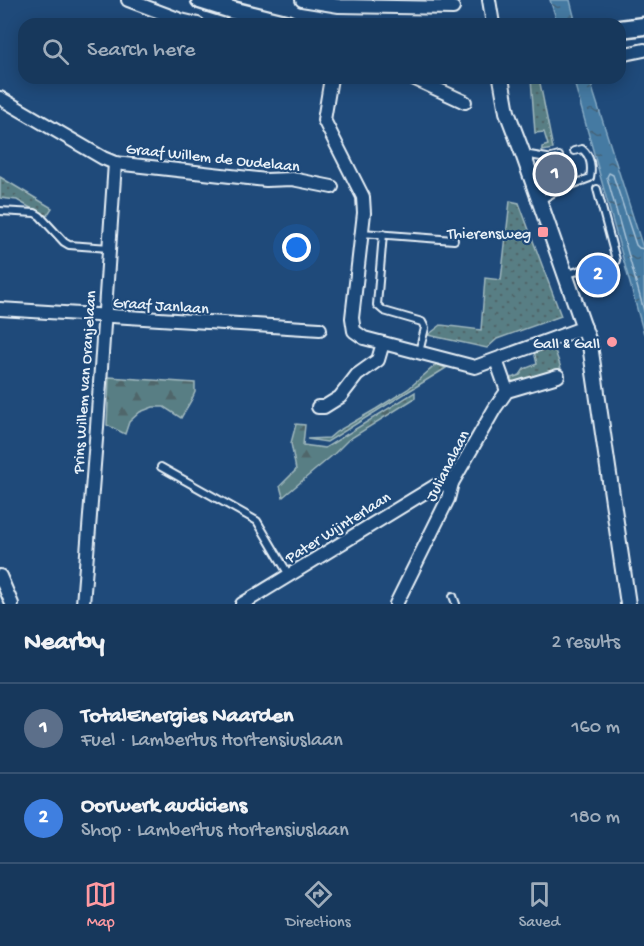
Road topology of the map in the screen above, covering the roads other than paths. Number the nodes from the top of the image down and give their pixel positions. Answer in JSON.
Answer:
{"nodes":[{"id":1,"x":128,"y":0,"type":"edge"},
{"id":2,"x":200,"y":0,"type":"edge"},
{"id":3,"x":302,"y":0,"type":"edge"},
{"id":4,"x":489,"y":0,"type":"edge"},
{"id":5,"x":453,"y":8,"type":"dead end"},
{"id":6,"x":176,"y":18,"type":"edge"},
{"id":7,"x":264,"y":18,"type":"edge"},
{"id":8,"x":492,"y":18,"type":"edge"},
{"id":9,"x":644,"y":26,"type":"edge"},
{"id":10,"x":626,"y":28,"type":"edge"},
{"id":11,"x":644,"y":50,"type":"edge"},
{"id":12,"x":626,"y":54,"type":"edge"},
{"id":13,"x":330,"y":84,"type":"edge"},
{"id":14,"x":426,"y":84,"type":"edge"},
{"id":15,"x":502,"y":84,"type":"edge"},
{"id":16,"x":0,"y":98,"type":"edge"},
{"id":17,"x":465,"y":102,"type":"dead end"},
{"id":18,"x":574,"y":151,"type":"dead end"},
{"id":19,"x":523,"y":154,"type":"junction"},
{"id":20,"x":559,"y":156,"type":"dead end"},
{"id":21,"x":548,"y":159,"type":"junction"},
{"id":22,"x":115,"y":163,"type":"junction"},
{"id":23,"x":332,"y":187,"type":"dead end"},
{"id":24,"x":558,"y":189,"type":"junction"},
{"id":25,"x":597,"y":189,"type":"dead end"},
{"id":26,"x":540,"y":201,"type":"junction"},
{"id":27,"x":0,"y":211,"type":"edge"},
{"id":28,"x":361,"y":233,"type":"junction"},
{"id":29,"x":383,"y":234,"type":"junction"},
{"id":30,"x":454,"y":240,"type":"dead end"},
{"id":31,"x":109,"y":248,"type":"junction"},
{"id":32,"x":565,"y":275,"type":"junction"},
{"id":33,"x":0,"y":309,"type":"edge"},
{"id":34,"x":104,"y":317,"type":"junction"},
{"id":35,"x":585,"y":327,"type":"junction"},
{"id":36,"x":320,"y":330,"type":"dead end"},
{"id":37,"x":383,"y":343,"type":"junction"},
{"id":38,"x":419,"y":352,"type":"junction"},
{"id":39,"x":496,"y":360,"type":"junction"},
{"id":40,"x":558,"y":376,"type":"dead end"},
{"id":41,"x":507,"y":390,"type":"junction"},
{"id":42,"x":318,"y":407,"type":"dead end"},
{"id":43,"x":161,"y":467,"type":"dead end"},
{"id":44,"x":452,"y":483,"type":"junction"},
{"id":45,"x":289,"y":575,"type":"junction"},
{"id":46,"x":0,"y":576,"type":"edge"},
{"id":47,"x":453,"y":596,"type":"dead end"},
{"id":48,"x":12,"y":604,"type":"edge"},
{"id":49,"x":83,"y":604,"type":"edge"},
{"id":50,"x":242,"y":604,"type":"edge"},
{"id":51,"x":396,"y":604,"type":"edge"},
{"id":52,"x":456,"y":604,"type":"edge"},
{"id":53,"x":628,"y":604,"type":"edge"}],
"edges":[{"from":1,"to":6,"type":"street"},
{"from":2,"to":7,"type":"main road"},
{"from":3,"to":5,"type":"street"},
{"from":4,"to":8,"type":"street"},
{"from":9,"to":10,"type":"main road"},
{"from":11,"to":12,"type":"street"},
{"from":13,"to":28,"type":"street"},
{"from":14,"to":17,"type":"street"},
{"from":15,"to":19,"type":"street"},
{"from":16,"to":22,"type":"street","name":"Graaf Willem de Oudelaan"},
{"from":18,"to":24,"type":"lane"},
{"from":19,"to":21,"type":"lane"},
{"from":19,"to":26,"type":"street"},
{"from":20,"to":21,"type":"lane"},
{"from":21,"to":24,"type":"lane"},
{"from":22,"to":23,"type":"street","name":"Graaf Willem de Oudelaan"},
{"from":22,"to":31,"type":"street","name":"Prins Willem van Oranjelaan"},
{"from":24,"to":26,"type":"lane"},
{"from":25,"to":32,"type":"lane"},
{"from":26,"to":32,"type":"street"},
{"from":27,"to":31,"type":"lane"},
{"from":28,"to":29,"type":"lane"},
{"from":28,"to":37,"type":"street"},
{"from":29,"to":30,"type":"lane"},
{"from":29,"to":38,"type":"lane"},
{"from":31,"to":34,"type":"street","name":"Prins Willem van Oranjelaan"},
{"from":32,"to":35,"type":"street"},
{"from":33,"to":34,"type":"street","name":"Graaf Janlaan"},
{"from":34,"to":36,"type":"street","name":"Graaf Janlaan"},
{"from":34,"to":49,"type":"street","name":"Prins Willem van Oranjelaan"},
{"from":35,"to":39,"type":"street"},
{"from":35,"to":53,"type":"street"},
{"from":37,"to":38,"type":"street"},
{"from":37,"to":42,"type":"street"},
{"from":38,"to":39,"type":"street"},
{"from":39,"to":41,"type":"street"},
{"from":40,"to":41,"type":"street"},
{"from":41,"to":44,"type":"street","name":"Julianalaan"},
{"from":43,"to":45,"type":"lane"},
{"from":44,"to":45,"type":"street","name":"Pater Wijnterlaan"},
{"from":44,"to":51,"type":"street","name":"Julianalaan"},
{"from":45,"to":50,"type":"street","name":"Pater Wijnterlaan"},
{"from":46,"to":48,"type":"street"},
{"from":47,"to":52,"type":"lane"}]}
